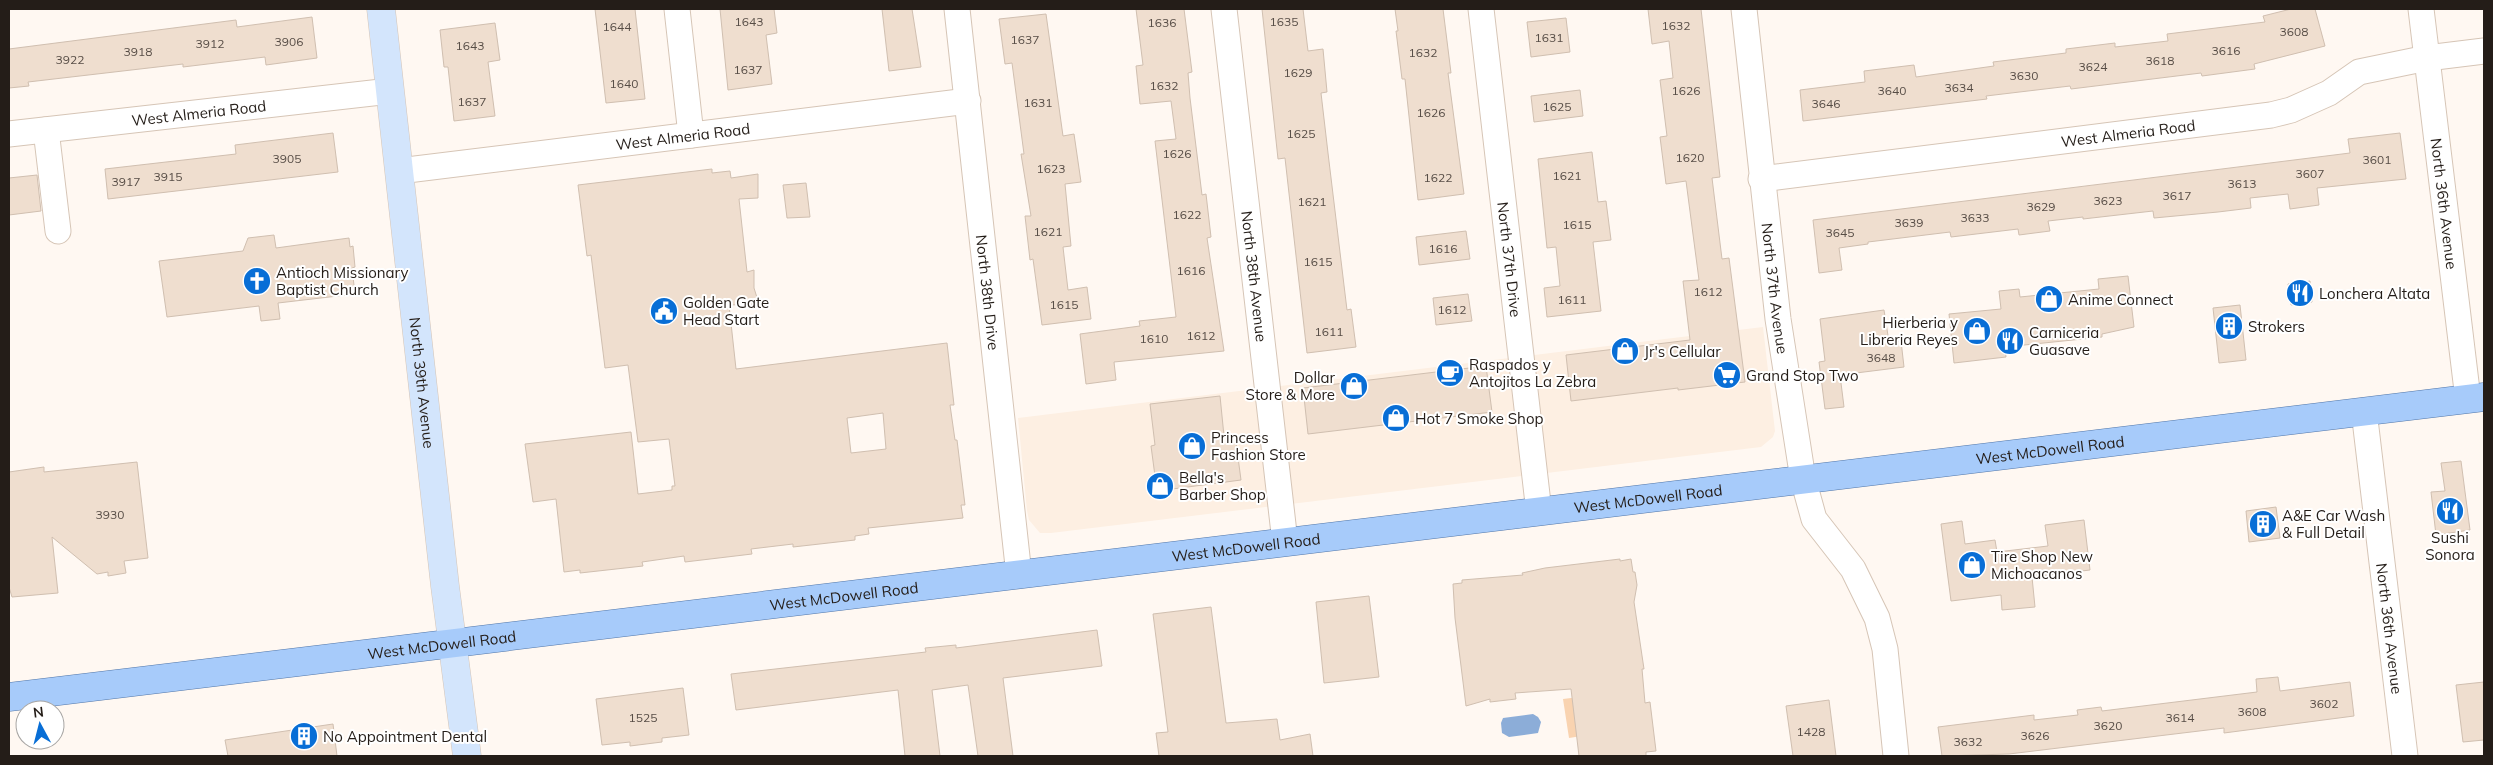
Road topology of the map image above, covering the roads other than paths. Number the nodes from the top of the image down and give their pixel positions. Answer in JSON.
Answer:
{"nodes":[{"id":1,"x":381,"y":9,"type":"edge"},
{"id":2,"x":677,"y":9,"type":"edge"},
{"id":3,"x":957,"y":9,"type":"edge"},
{"id":4,"x":1224,"y":9,"type":"edge"},
{"id":5,"x":1481,"y":9,"type":"edge"},
{"id":6,"x":1744,"y":9,"type":"edge"},
{"id":7,"x":2421,"y":9,"type":"edge"},
{"id":8,"x":2484,"y":51,"type":"edge"},
{"id":9,"x":2427,"y":58,"type":"junction"},
{"id":10,"x":390,"y":91,"type":"junction"},
{"id":11,"x":968,"y":100,"type":"junction"},
{"id":12,"x":46,"y":130,"type":"junction"},
{"id":13,"x":9,"y":134,"type":"edge"},
{"id":14,"x":691,"y":135,"type":"junction"},
{"id":15,"x":399,"y":171,"type":"junction"},
{"id":16,"x":1761,"y":179,"type":"junction"},
{"id":17,"x":58,"y":231,"type":"dead end"},
{"id":18,"x":2476,"y":398,"type":"edge"},
{"id":19,"x":2364,"y":411,"type":"junction"},
{"id":20,"x":1803,"y":479,"type":"junction"},
{"id":21,"x":1539,"y":512,"type":"junction"},
{"id":22,"x":1285,"y":542,"type":"junction"},
{"id":23,"x":1019,"y":575,"type":"junction"},
{"id":24,"x":452,"y":644,"type":"junction"},
{"id":25,"x":9,"y":697,"type":"edge"},
{"id":26,"x":467,"y":756,"type":"edge"},
{"id":27,"x":1896,"y":756,"type":"edge"},
{"id":28,"x":2404,"y":756,"type":"edge"}],
"edges":[{"from":1,"to":10,"type":"street","name":"North 39th Avenue"},
{"from":2,"to":14,"type":"street"},
{"from":3,"to":11,"type":"street","name":"North 38th Drive"},
{"from":4,"to":22,"type":"street","name":"North 38th Avenue"},
{"from":5,"to":21,"type":"street","name":"North 37th Drive"},
{"from":6,"to":16,"type":"street","name":"North 37th Avenue"},
{"from":7,"to":9,"type":"street","name":"North 36th Avenue"},
{"from":8,"to":9,"type":"street","name":"West Almeria Road"},
{"from":9,"to":16,"type":"street","name":"West Almeria Road"},
{"from":9,"to":18,"type":"street","name":"North 36th Avenue"},
{"from":10,"to":12,"type":"street","name":"West Almeria Road"},
{"from":10,"to":15,"type":"street","name":"North 39th Avenue"},
{"from":11,"to":14,"type":"street","name":"West Almeria Road"},
{"from":11,"to":23,"type":"street","name":"North 38th Drive"},
{"from":12,"to":13,"type":"street","name":"West Almeria Road"},
{"from":12,"to":17,"type":"street"},
{"from":14,"to":15,"type":"street","name":"West Almeria Road"},
{"from":15,"to":24,"type":"street","name":"North 39th Avenue"},
{"from":16,"to":20,"type":"street","name":"North 37th Avenue"},
{"from":18,"to":19,"type":"main road","name":"West McDowell Road"},
{"from":19,"to":20,"type":"main road","name":"West McDowell Road"},
{"from":19,"to":28,"type":"street","name":"North 36th Avenue"},
{"from":20,"to":21,"type":"main road","name":"West McDowell Road"},
{"from":20,"to":27,"type":"street","name":"North 37th Avenue"},
{"from":21,"to":22,"type":"main road","name":"West McDowell Road"},
{"from":22,"to":23,"type":"main road","name":"West McDowell Road"},
{"from":23,"to":24,"type":"main road","name":"West McDowell Road"},
{"from":24,"to":25,"type":"main road","name":"West McDowell Road"},
{"from":24,"to":26,"type":"street","name":"North 39th Avenue"}]}
